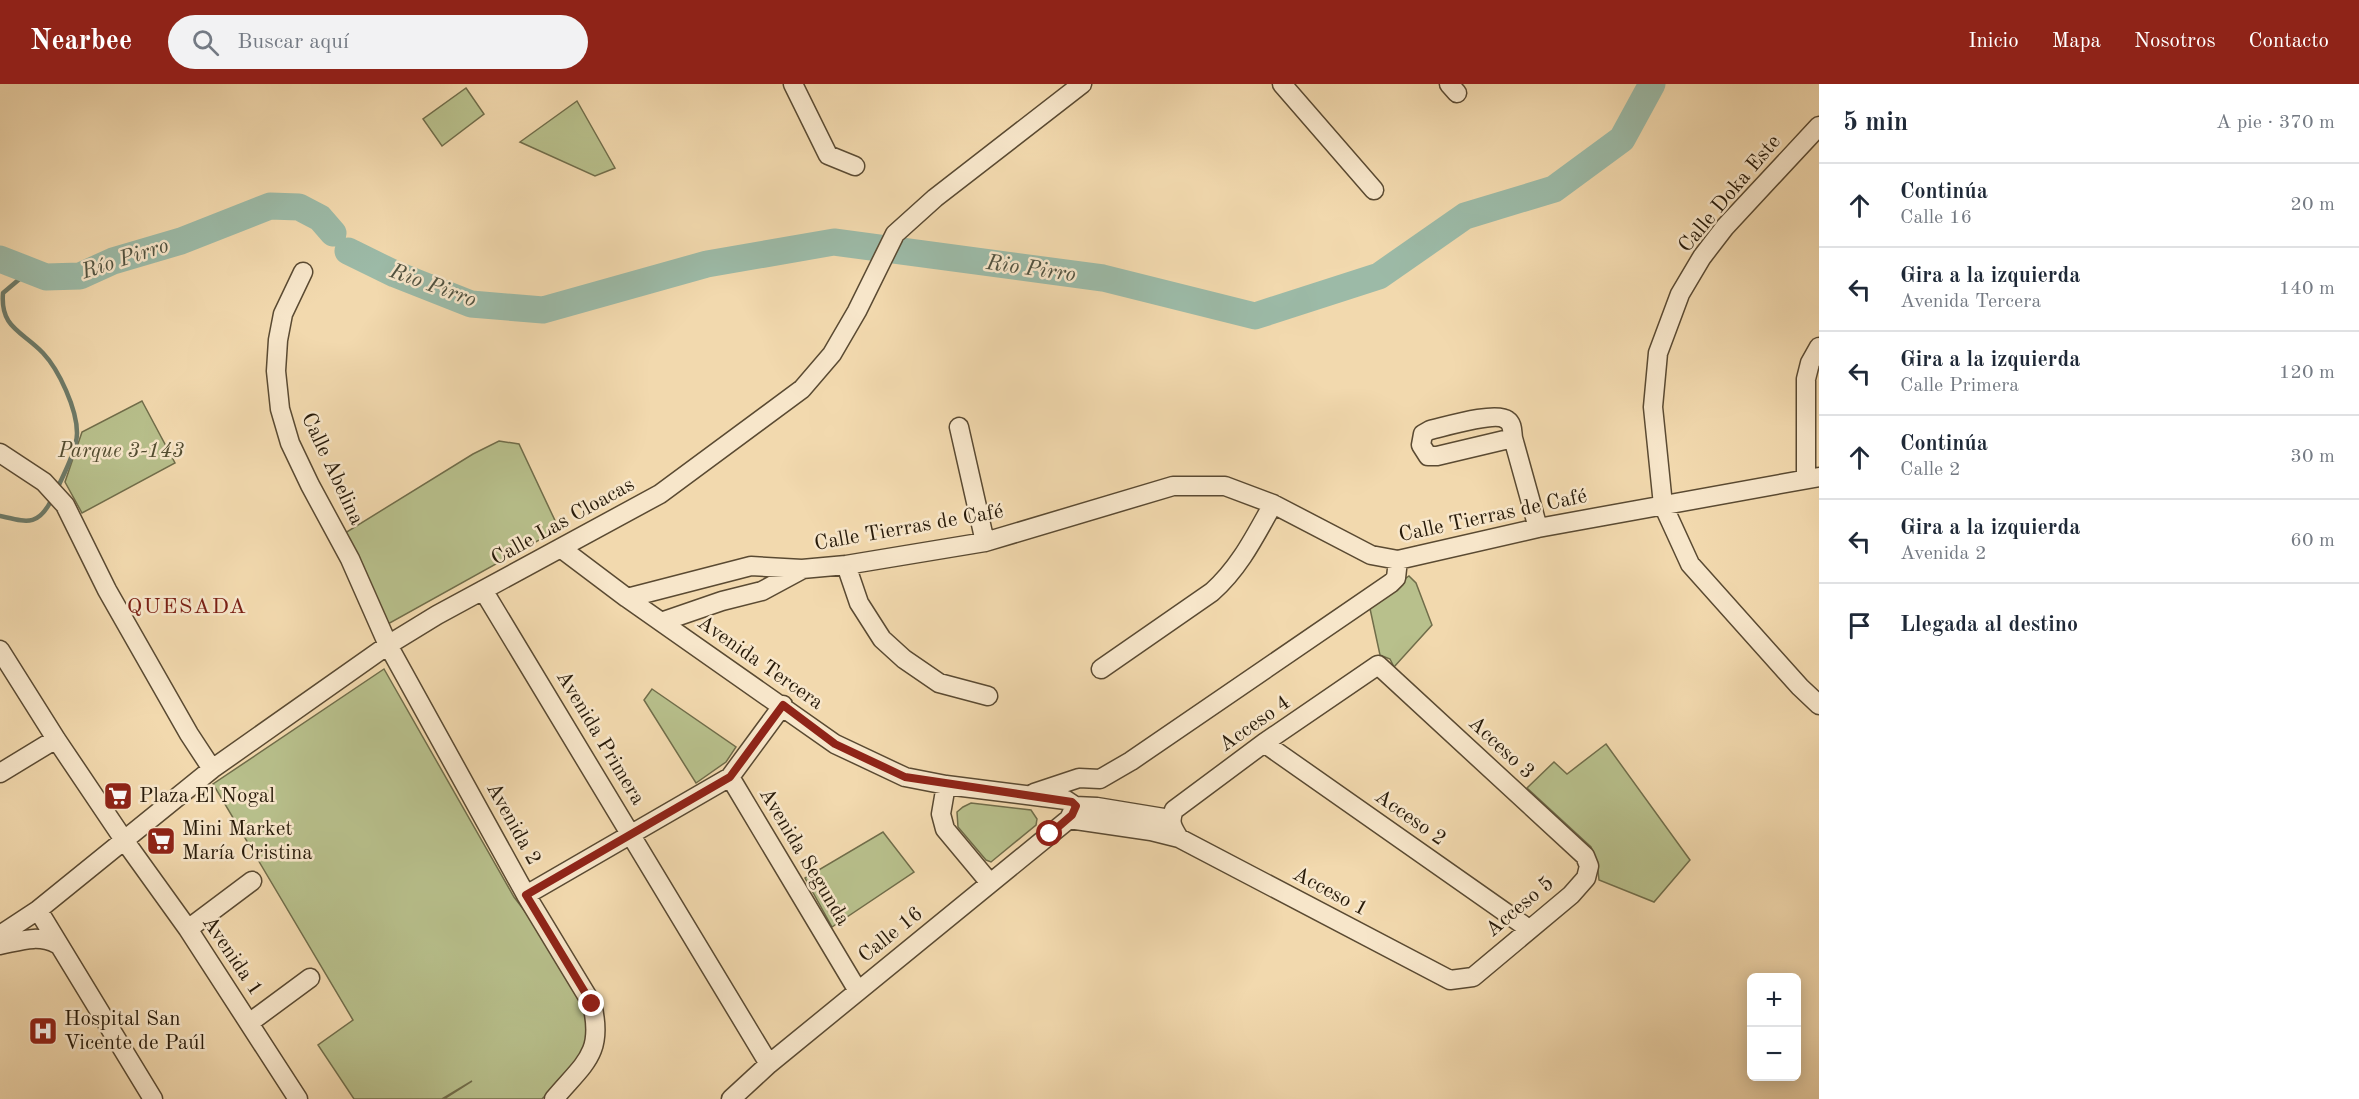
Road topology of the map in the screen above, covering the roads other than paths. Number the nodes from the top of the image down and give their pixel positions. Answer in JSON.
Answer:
{"nodes":[{"id":1,"x":793,"y":84,"type":"edge"},
{"id":2,"x":1082,"y":84,"type":"edge"},
{"id":3,"x":1282,"y":84,"type":"edge"},
{"id":4,"x":1819,"y":126,"type":"edge"},
{"id":5,"x":855,"y":166,"type":"dead end"},
{"id":6,"x":1374,"y":190,"type":"dead end"},
{"id":7,"x":303,"y":272,"type":"dead end"},
{"id":8,"x":1819,"y":347,"type":"edge"},
{"id":9,"x":959,"y":427,"type":"dead end"},
{"id":10,"x":1513,"y":438,"type":"dead end"},
{"id":11,"x":0,"y":453,"type":"edge"},
{"id":12,"x":1812,"y":478,"type":"edge"},
{"id":13,"x":1273,"y":504,"type":"junction"},
{"id":14,"x":1663,"y":505,"type":"junction"},
{"id":15,"x":1538,"y":528,"type":"junction"},
{"id":16,"x":985,"y":542,"type":"junction"},
{"id":17,"x":562,"y":549,"type":"junction"},
{"id":18,"x":1398,"y":560,"type":"junction"},
{"id":19,"x":846,"y":565,"type":"junction"},
{"id":20,"x":802,"y":569,"type":"junction"},
{"id":21,"x":483,"y":590,"type":"junction"},
{"id":22,"x":627,"y":598,"type":"junction"},
{"id":23,"x":661,"y":622,"type":"junction"},
{"id":24,"x":388,"y":645,"type":"junction"},
{"id":25,"x":0,"y":650,"type":"edge"},
{"id":26,"x":1378,"y":665,"type":"joint"},
{"id":27,"x":1101,"y":669,"type":"dead end"},
{"id":28,"x":988,"y":696,"type":"dead end"},
{"id":29,"x":783,"y":705,"type":"junction"},
{"id":30,"x":1819,"y":705,"type":"edge"},
{"id":31,"x":56,"y":738,"type":"junction"},
{"id":32,"x":1264,"y":743,"type":"junction"},
{"id":33,"x":212,"y":769,"type":"junction"},
{"id":34,"x":0,"y":773,"type":"edge"},
{"id":35,"x":730,"y":777,"type":"junction"},
{"id":36,"x":1100,"y":779,"type":"junction"},
{"id":37,"x":946,"y":785,"type":"junction"},
{"id":38,"x":1027,"y":795,"type":"junction"},
{"id":39,"x":1072,"y":812,"type":"junction"},
{"id":40,"x":1174,"y":828,"type":"junction"},
{"id":41,"x":632,"y":833,"type":"junction"},
{"id":42,"x":124,"y":840,"type":"junction"},
{"id":43,"x":1589,"y":866,"type":"joint"},
{"id":44,"x":252,"y":881,"type":"dead end"},
{"id":45,"x":990,"y":883,"type":"junction"},
{"id":46,"x":526,"y":895,"type":"junction"},
{"id":47,"x":38,"y":910,"type":"junction"},
{"id":48,"x":188,"y":929,"type":"junction"},
{"id":49,"x":1529,"y":929,"type":"junction"},
{"id":50,"x":0,"y":935,"type":"edge"},
{"id":51,"x":57,"y":944,"type":"junction"},
{"id":52,"x":0,"y":945,"type":"edge"},
{"id":53,"x":1473,"y":977,"type":"joint"},
{"id":54,"x":310,"y":978,"type":"dead end"},
{"id":55,"x":858,"y":991,"type":"junction"},
{"id":56,"x":249,"y":1023,"type":"junction"},
{"id":57,"x":770,"y":1064,"type":"junction"},
{"id":58,"x":153,"y":1099,"type":"edge"},
{"id":59,"x":298,"y":1099,"type":"edge"},
{"id":60,"x":554,"y":1099,"type":"edge"},
{"id":61,"x":731,"y":1099,"type":"edge"}],
"edges":[{"from":1,"to":5,"type":"street"},
{"from":2,"to":17,"type":"street","name":"Calle Las Cloacas"},
{"from":3,"to":6,"type":"street"},
{"from":4,"to":14,"type":"street","name":"Calle Doka Este"},
{"from":7,"to":24,"type":"street","name":"Calle Abelina"},
{"from":8,"to":12,"type":"street"},
{"from":9,"to":16,"type":"street"},
{"from":10,"to":15,"type":"street"},
{"from":11,"to":33,"type":"street"},
{"from":12,"to":14,"type":"street","name":"Calle Tierras de Café"},
{"from":13,"to":16,"type":"street","name":"Calle Tierras de Café"},
{"from":13,"to":18,"type":"street","name":"Calle Tierras de Café"},
{"from":13,"to":27,"type":"street"},
{"from":14,"to":15,"type":"street","name":"Calle Tierras de Café"},
{"from":14,"to":30,"type":"street","name":"Calle Doka Este"},
{"from":15,"to":18,"type":"street","name":"Calle Tierras de Café"},
{"from":16,"to":19,"type":"street","name":"Calle Tierras de Café"},
{"from":17,"to":21,"type":"street","name":"Calle Las Cloacas"},
{"from":17,"to":22,"type":"street","name":"Avenida Tercera"},
{"from":18,"to":36,"type":"street"},
{"from":19,"to":20,"type":"street","name":"Calle Tierras de Café"},
{"from":19,"to":28,"type":"street"},
{"from":20,"to":22,"type":"street","name":"Calle Tierras de Café"},
{"from":20,"to":23,"type":"street","name":"Calle Tierras de Café"},
{"from":21,"to":24,"type":"street","name":"Calle Las Cloacas"},
{"from":21,"to":41,"type":"street","name":"Avenida Primera"},
{"from":22,"to":23,"type":"street","name":"Avenida Tercera"},
{"from":23,"to":29,"type":"street","name":"Avenida Tercera"},
{"from":24,"to":33,"type":"street","name":"Calle Las Cloacas"},
{"from":24,"to":46,"type":"street","name":"Avenida 2"},
{"from":25,"to":31,"type":"street","name":"Avenida 1"},
{"from":26,"to":32,"type":"street","name":"Acceso 4"},
{"from":26,"to":43,"type":"street","name":"Acceso 3"},
{"from":29,"to":35,"type":"street"},
{"from":29,"to":37,"type":"street","name":"Avenida Tercera"},
{"from":31,"to":34,"type":"street"},
{"from":31,"to":42,"type":"street","name":"Avenida 1"},
{"from":32,"to":40,"type":"street","name":"Acceso 4"},
{"from":32,"to":49,"type":"street","name":"Acceso 2"},
{"from":33,"to":42,"type":"street","name":"Calle Las Cloacas"},
{"from":35,"to":41,"type":"street"},
{"from":35,"to":55,"type":"street","name":"Avenida Segunda"},
{"from":36,"to":38,"type":"street"},
{"from":36,"to":39,"type":"street","name":"Calle 16"},
{"from":37,"to":38,"type":"street","name":"Avenida Tercera"},
{"from":37,"to":45,"type":"street"},
{"from":38,"to":39,"type":"street","name":"Avenida Tercera"},
{"from":39,"to":40,"type":"street","name":"Acceso 1"},
{"from":39,"to":45,"type":"street","name":"Calle 16"},
{"from":40,"to":53,"type":"street","name":"Acceso 1"},
{"from":41,"to":46,"type":"street"},
{"from":41,"to":57,"type":"street","name":"Avenida Primera"},
{"from":42,"to":47,"type":"street","name":"Calle Las Cloacas"},
{"from":42,"to":48,"type":"street","name":"Avenida 1"},
{"from":43,"to":49,"type":"street","name":"Acceso 5"},
{"from":44,"to":48,"type":"street"},
{"from":45,"to":55,"type":"street","name":"Calle 16"},
{"from":46,"to":60,"type":"street","name":"Avenida 2"},
{"from":47,"to":50,"type":"street","name":"Calle Las Cloacas"},
{"from":47,"to":51,"type":"street"},
{"from":48,"to":56,"type":"street","name":"Avenida 1"},
{"from":49,"to":53,"type":"street","name":"Acceso 5"},
{"from":51,"to":52,"type":"street"},
{"from":51,"to":58,"type":"street"},
{"from":54,"to":56,"type":"street"},
{"from":55,"to":57,"type":"street","name":"Calle 16"},
{"from":56,"to":59,"type":"street","name":"Avenida 1"},
{"from":57,"to":61,"type":"street","name":"Calle 16"}]}
